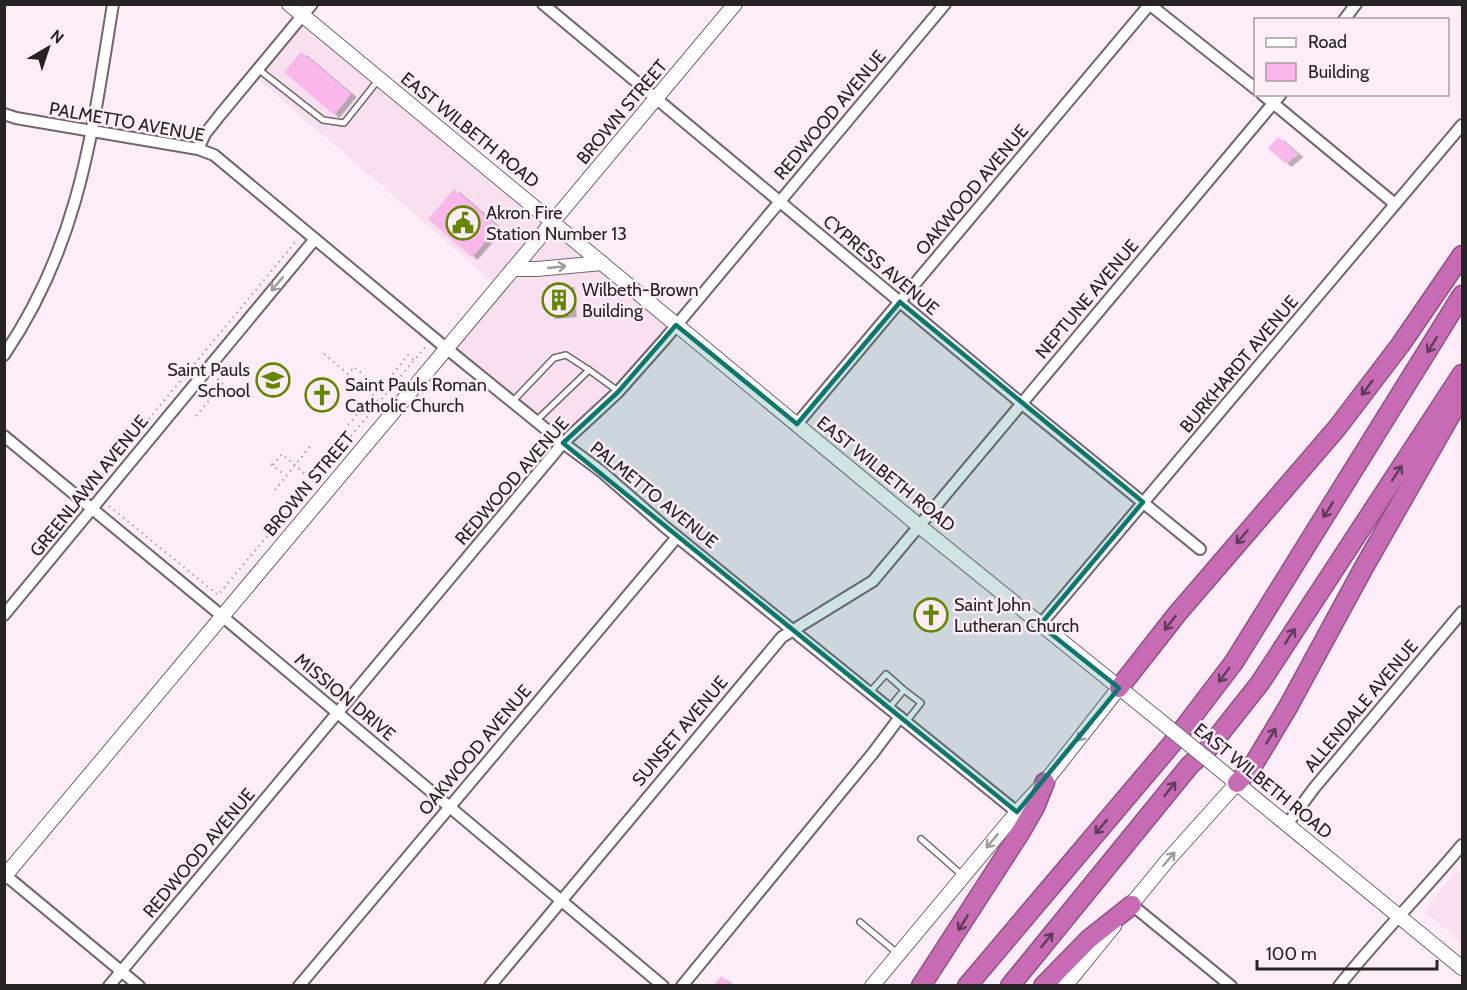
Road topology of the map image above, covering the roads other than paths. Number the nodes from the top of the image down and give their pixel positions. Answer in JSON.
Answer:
{"nodes":[{"id":1,"x":113,"y":4,"type":"edge"},
{"id":2,"x":289,"y":4,"type":"edge"},
{"id":3,"x":312,"y":4,"type":"edge"},
{"id":4,"x":543,"y":4,"type":"edge"},
{"id":5,"x":735,"y":4,"type":"edge"},
{"id":6,"x":945,"y":4,"type":"edge"},
{"id":7,"x":1356,"y":4,"type":"edge"},
{"id":8,"x":1150,"y":5,"type":"edge"},
{"id":9,"x":303,"y":16,"type":"junction"},
{"id":10,"x":1346,"y":18,"type":"edge"},
{"id":11,"x":258,"y":69,"type":"junction"},
{"id":12,"x":379,"y":79,"type":"junction"},
{"id":13,"x":1254,"y":87,"type":"edge"},
{"id":14,"x":1264,"y":96,"type":"edge"},
{"id":15,"x":1279,"y":96,"type":"edge"},
{"id":16,"x":656,"y":99,"type":"junction"},
{"id":17,"x":1273,"y":104,"type":"junction"},
{"id":18,"x":4,"y":114,"type":"edge"},
{"id":19,"x":1462,"y":125,"type":"edge"},
{"id":20,"x":92,"y":132,"type":"junction"},
{"id":21,"x":198,"y":149,"type":"junction"},
{"id":22,"x":780,"y":201,"type":"junction"},
{"id":23,"x":1395,"y":204,"type":"junction"},
{"id":24,"x":553,"y":222,"type":"junction"},
{"id":25,"x":315,"y":239,"type":"junction"},
{"id":26,"x":1462,"y":255,"type":"edge"},
{"id":27,"x":602,"y":263,"type":"junction"},
{"id":28,"x":513,"y":269,"type":"junction"},
{"id":29,"x":1462,"y":295,"type":"edge"},
{"id":30,"x":900,"y":302,"type":"junction"},
{"id":31,"x":676,"y":325,"type":"junction"},
{"id":32,"x":446,"y":348,"type":"junction"},
{"id":33,"x":4,"y":355,"type":"edge"},
{"id":34,"x":590,"y":370,"type":"junction"},
{"id":35,"x":1462,"y":374,"type":"edge"},
{"id":36,"x":618,"y":392,"type":"junction"},
{"id":37,"x":1462,"y":396,"type":"edge"},
{"id":38,"x":513,"y":402,"type":"junction"},
{"id":39,"x":1021,"y":403,"type":"junction"},
{"id":40,"x":536,"y":421,"type":"junction"},
{"id":41,"x":797,"y":424,"type":"junction"},
{"id":42,"x":4,"y":436,"type":"edge"},
{"id":43,"x":563,"y":443,"type":"junction"},
{"id":44,"x":1143,"y":502,"type":"junction"},
{"id":45,"x":92,"y":507,"type":"junction"},
{"id":46,"x":918,"y":525,"type":"junction"},
{"id":47,"x":677,"y":537,"type":"junction"},
{"id":48,"x":1200,"y":549,"type":"dead end"},
{"id":49,"x":1462,"y":612,"type":"edge"},
{"id":50,"x":4,"y":615,"type":"edge"},
{"id":51,"x":222,"y":616,"type":"junction"},
{"id":52,"x":1040,"y":625,"type":"junction"},
{"id":53,"x":793,"y":629,"type":"junction"},
{"id":54,"x":1119,"y":688,"type":"junction"},
{"id":55,"x":904,"y":690,"type":"junction"},
{"id":56,"x":870,"y":692,"type":"junction"},
{"id":57,"x":889,"y":708,"type":"junction"},
{"id":58,"x":337,"y":712,"type":"junction"},
{"id":59,"x":903,"y":720,"type":"junction"},
{"id":60,"x":1045,"y":782,"type":"junction"},
{"id":61,"x":1237,"y":783,"type":"junction"},
{"id":62,"x":449,"y":806,"type":"junction"},
{"id":63,"x":1017,"y":812,"type":"junction"},
{"id":64,"x":1288,"y":824,"type":"junction"},
{"id":65,"x":921,"y":839,"type":"dead end"},
{"id":66,"x":1462,"y":845,"type":"edge"},
{"id":67,"x":5,"y":876,"type":"edge"},
{"id":68,"x":963,"y":876,"type":"junction"},
{"id":69,"x":561,"y":900,"type":"junction"},
{"id":70,"x":1132,"y":905,"type":"junction"},
{"id":71,"x":1400,"y":916,"type":"junction"},
{"id":72,"x":860,"y":922,"type":"dead end"},
{"id":73,"x":898,"y":954,"type":"junction"},
{"id":74,"x":1462,"y":968,"type":"edge"},
{"id":75,"x":122,"y":971,"type":"junction"},
{"id":76,"x":110,"y":986,"type":"edge"},
{"id":77,"x":139,"y":986,"type":"edge"},
{"id":78,"x":299,"y":986,"type":"edge"},
{"id":79,"x":490,"y":986,"type":"edge"},
{"id":80,"x":663,"y":986,"type":"edge"},
{"id":81,"x":682,"y":986,"type":"edge"},
{"id":82,"x":872,"y":986,"type":"edge"},
{"id":83,"x":921,"y":986,"type":"edge"},
{"id":84,"x":967,"y":986,"type":"edge"},
{"id":85,"x":1010,"y":986,"type":"edge"},
{"id":86,"x":1043,"y":986,"type":"edge"},
{"id":87,"x":1065,"y":986,"type":"edge"},
{"id":88,"x":1231,"y":986,"type":"edge"},
{"id":89,"x":1339,"y":986,"type":"edge"}],
"edges":[{"from":1,"to":20,"type":"street"},
{"from":2,"to":9,"type":"main road","name":"EAST WILBETH ROAD"},
{"from":3,"to":9,"type":"street"},
{"from":4,"to":16,"type":"street","name":"CYPRESS AVENUE"},
{"from":5,"to":16,"type":"main road","name":"BROWN STREET"},
{"from":6,"to":22,"type":"street","name":"REDWOOD AVENUE"},
{"from":7,"to":10,"type":"street"},
{"from":8,"to":13,"type":"street"},
{"from":8,"to":30,"type":"street","name":"OAKWOOD AVENUE"},
{"from":9,"to":11,"type":"street"},
{"from":9,"to":12,"type":"main road","name":"EAST WILBETH ROAD"},
{"from":11,"to":12,"type":"lane"},
{"from":11,"to":21,"type":"street"},
{"from":12,"to":24,"type":"main road","name":"EAST WILBETH ROAD"},
{"from":14,"to":17,"type":"street"},
{"from":15,"to":17,"type":"street","name":"NEPTUNE AVENUE"},
{"from":16,"to":22,"type":"street","name":"CYPRESS AVENUE"},
{"from":16,"to":24,"type":"main road","name":"BROWN STREET"},
{"from":17,"to":23,"type":"street"},
{"from":17,"to":39,"type":"street","name":"NEPTUNE AVENUE"},
{"from":18,"to":20,"type":"street","name":"PALMETTO AVENUE"},
{"from":19,"to":23,"type":"street","name":"BURKHARDT AVENUE"},
{"from":20,"to":21,"type":"street","name":"PALMETTO AVENUE"},
{"from":20,"to":33,"type":"street"},
{"from":21,"to":25,"type":"street","name":"PALMETTO AVENUE"},
{"from":22,"to":30,"type":"street","name":"CYPRESS AVENUE"},
{"from":22,"to":31,"type":"street","name":"REDWOOD AVENUE"},
{"from":23,"to":44,"type":"street","name":"BURKHARDT AVENUE"},
{"from":24,"to":27,"type":"main road","name":"EAST WILBETH ROAD"},
{"from":24,"to":28,"type":"main road","name":"BROWN STREET"},
{"from":25,"to":32,"type":"street","name":"PALMETTO AVENUE"},
{"from":25,"to":45,"type":"street","name":"GREENLAWN AVENUE","one_way":true},
{"from":26,"to":54,"type":"highway","one_way":true},
{"from":28,"to":27,"type":"main road","one_way":true},
{"from":27,"to":31,"type":"main road","name":"EAST WILBETH ROAD"},
{"from":28,"to":32,"type":"main road","name":"BROWN STREET"},
{"from":29,"to":84,"type":"highway","one_way":true},
{"from":30,"to":39,"type":"street","name":"CYPRESS AVENUE"},
{"from":30,"to":41,"type":"street","name":"OAKWOOD AVENUE"},
{"from":31,"to":36,"type":"street","name":"REDWOOD AVENUE"},
{"from":31,"to":41,"type":"main road","name":"EAST WILBETH ROAD"},
{"from":32,"to":38,"type":"street","name":"PALMETTO AVENUE"},
{"from":32,"to":51,"type":"main road","name":"BROWN STREET"},
{"from":34,"to":36,"type":"lane"},
{"from":34,"to":38,"type":"lane"},
{"from":34,"to":40,"type":"lane"},
{"from":85,"to":35,"type":"highway","one_way":true},
{"from":36,"to":43,"type":"street","name":"REDWOOD AVENUE"},
{"from":61,"to":37,"type":"highway","one_way":true},
{"from":38,"to":40,"type":"street","name":"PALMETTO AVENUE"},
{"from":39,"to":44,"type":"street","name":"CYPRESS AVENUE"},
{"from":39,"to":46,"type":"street","name":"NEPTUNE AVENUE"},
{"from":40,"to":43,"type":"street","name":"PALMETTO AVENUE"},
{"from":41,"to":46,"type":"main road","name":"EAST WILBETH ROAD"},
{"from":42,"to":45,"type":"street","name":"MISSION DRIVE"},
{"from":43,"to":47,"type":"street","name":"PALMETTO AVENUE"},
{"from":43,"to":58,"type":"street","name":"REDWOOD AVENUE"},
{"from":44,"to":48,"type":"street","name":"CYPRESS AVENUE"},
{"from":44,"to":52,"type":"street","name":"BURKHARDT AVENUE"},
{"from":45,"to":50,"type":"street","name":"GREENLAWN AVENUE"},
{"from":45,"to":51,"type":"street","name":"MISSION DRIVE"},
{"from":46,"to":52,"type":"main road","name":"EAST WILBETH ROAD"},
{"from":46,"to":53,"type":"street","name":"SUNSET AVENUE"},
{"from":47,"to":53,"type":"street","name":"PALMETTO AVENUE"},
{"from":47,"to":62,"type":"street","name":"OAKWOOD AVENUE"},
{"from":49,"to":64,"type":"street","name":"ALLENDALE AVENUE"},
{"from":51,"to":58,"type":"street","name":"MISSION DRIVE"},
{"from":51,"to":67,"type":"main road","name":"BROWN STREET"},
{"from":52,"to":54,"type":"main road","name":"EAST WILBETH ROAD"},
{"from":53,"to":56,"type":"street","name":"PALMETTO AVENUE"},
{"from":53,"to":69,"type":"street","name":"SUNSET AVENUE"},
{"from":54,"to":60,"type":"main road","one_way":true},
{"from":54,"to":61,"type":"main road","name":"EAST WILBETH ROAD","bridge":true},
{"from":55,"to":56,"type":"lane"},
{"from":55,"to":57,"type":"lane"},
{"from":55,"to":59,"type":"lane"},
{"from":56,"to":57,"type":"street","name":"PALMETTO AVENUE"},
{"from":57,"to":59,"type":"street","name":"PALMETTO AVENUE"},
{"from":58,"to":62,"type":"street","name":"MISSION DRIVE"},
{"from":58,"to":75,"type":"street","name":"REDWOOD AVENUE"},
{"from":59,"to":63,"type":"street","name":"PALMETTO AVENUE"},
{"from":59,"to":81,"type":"street"},
{"from":60,"to":63,"type":"main road"},
{"from":60,"to":83,"type":"highway","one_way":true},
{"from":61,"to":64,"type":"main road","name":"EAST WILBETH ROAD"},
{"from":70,"to":61,"type":"main road","one_way":true},
{"from":62,"to":69,"type":"street","name":"MISSION DRIVE"},
{"from":62,"to":78,"type":"street","name":"OAKWOOD AVENUE"},
{"from":63,"to":68,"type":"main road","one_way":true},
{"from":64,"to":71,"type":"main road","name":"EAST WILBETH ROAD"},
{"from":65,"to":68,"type":"lane"},
{"from":66,"to":71,"type":"street"},
{"from":67,"to":75,"type":"street"},
{"from":68,"to":73,"type":"main road"},
{"from":69,"to":79,"type":"street","name":"SUNSET AVENUE"},
{"from":69,"to":80,"type":"street","name":"MISSION DRIVE"},
{"from":70,"to":86,"type":"highway"},
{"from":70,"to":87,"type":"main road"},
{"from":70,"to":88,"type":"street"},
{"from":71,"to":74,"type":"main road","name":"EAST WILBETH ROAD"},
{"from":71,"to":89,"type":"street"},
{"from":72,"to":73,"type":"lane"},
{"from":73,"to":82,"type":"main road"},
{"from":75,"to":76,"type":"street","name":"REDWOOD AVENUE"},
{"from":75,"to":77,"type":"street"}]}
